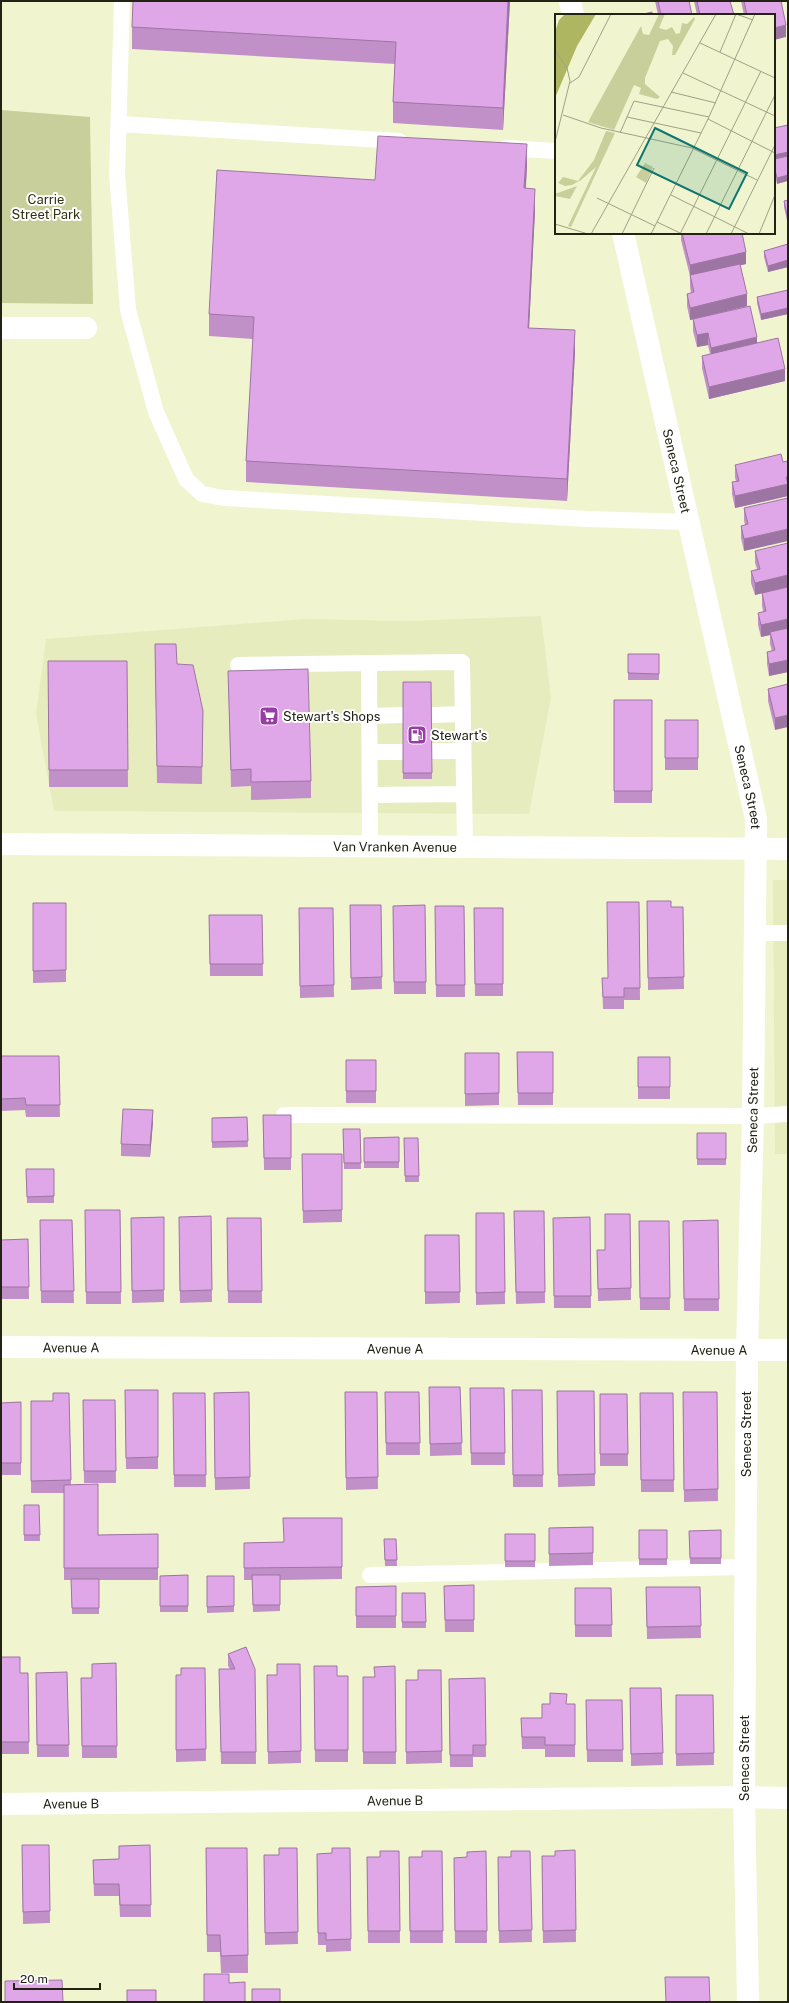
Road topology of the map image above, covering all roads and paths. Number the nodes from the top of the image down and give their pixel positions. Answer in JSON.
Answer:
{"nodes":[{"id":1,"x":122,"y":1,"type":"edge"},
{"id":2,"x":570,"y":1,"type":"edge"},
{"id":3,"x":573,"y":14,"type":"edge"},
{"id":4,"x":119,"y":124,"type":"junction"},
{"id":5,"x":412,"y":142,"type":"edge"},
{"id":6,"x":492,"y":147,"type":"edge"},
{"id":7,"x":555,"y":151,"type":"edge"},
{"id":8,"x":623,"y":234,"type":"edge"},
{"id":9,"x":1,"y":328,"type":"edge"},
{"id":10,"x":86,"y":328,"type":"dead end"},
{"id":11,"x":688,"y":522,"type":"junction"},
{"id":12,"x":369,"y":663,"type":"junction"},
{"id":13,"x":238,"y":665,"type":"dead end"},
{"id":14,"x":462,"y":714,"type":"junction"},
{"id":15,"x":403,"y":715,"type":"edge"},
{"id":16,"x":432,"y":715,"type":"edge"},
{"id":17,"x":370,"y":716,"type":"junction"},
{"id":18,"x":432,"y":751,"type":"edge"},
{"id":19,"x":463,"y":751,"type":"junction"},
{"id":20,"x":370,"y":752,"type":"junction"},
{"id":21,"x":403,"y":752,"type":"edge"},
{"id":22,"x":464,"y":794,"type":"junction"},
{"id":23,"x":370,"y":795,"type":"junction"},
{"id":24,"x":1,"y":844,"type":"edge"},
{"id":25,"x":370,"y":846,"type":"junction"},
{"id":26,"x":465,"y":847,"type":"junction"},
{"id":27,"x":756,"y":849,"type":"junction"},
{"id":28,"x":788,"y":849,"type":"edge"},
{"id":29,"x":755,"y":933,"type":"junction"},
{"id":30,"x":788,"y":933,"type":"edge"},
{"id":31,"x":788,"y":1114,"type":"edge"},
{"id":32,"x":284,"y":1115,"type":"edge"},
{"id":33,"x":753,"y":1116,"type":"junction"},
{"id":34,"x":1,"y":1347,"type":"edge"},
{"id":35,"x":747,"y":1350,"type":"junction"},
{"id":36,"x":788,"y":1350,"type":"edge"},
{"id":37,"x":745,"y":1567,"type":"junction"},
{"id":38,"x":370,"y":1575,"type":"dead end"},
{"id":39,"x":744,"y":1797,"type":"junction"},
{"id":40,"x":788,"y":1798,"type":"edge"},
{"id":41,"x":1,"y":1804,"type":"edge"},
{"id":42,"x":748,"y":2002,"type":"edge"}],
"edges":[{"from":1,"to":4,"type":"lane"},
{"from":2,"to":3,"type":"street"},
{"from":4,"to":5,"type":"lane"},
{"from":4,"to":11,"type":"lane"},
{"from":6,"to":7,"type":"lane"},
{"from":8,"to":11,"type":"street","name":"Seneca Street"},
{"from":9,"to":10,"type":"street"},
{"from":11,"to":27,"type":"street","name":"Seneca Street"},
{"from":12,"to":13,"type":"lane"},
{"from":12,"to":14,"type":"lane"},
{"from":12,"to":17,"type":"lane"},
{"from":14,"to":16,"type":"lane"},
{"from":14,"to":19,"type":"lane"},
{"from":15,"to":17,"type":"lane"},
{"from":17,"to":20,"type":"lane"},
{"from":18,"to":19,"type":"lane"},
{"from":19,"to":22,"type":"lane"},
{"from":20,"to":21,"type":"lane"},
{"from":20,"to":23,"type":"lane"},
{"from":22,"to":23,"type":"lane"},
{"from":22,"to":26,"type":"lane"},
{"from":23,"to":25,"type":"lane"},
{"from":24,"to":25,"type":"street","name":"Van Vranken Avenue"},
{"from":25,"to":26,"type":"street","name":"Van Vranken Avenue"},
{"from":26,"to":27,"type":"street","name":"Van Vranken Avenue"},
{"from":27,"to":28,"type":"street","name":"Van Vranken Avenue"},
{"from":27,"to":29,"type":"street","name":"Seneca Street"},
{"from":29,"to":30,"type":"lane"},
{"from":29,"to":33,"type":"street","name":"Seneca Street"},
{"from":31,"to":33,"type":"lane"},
{"from":32,"to":33,"type":"lane"},
{"from":33,"to":35,"type":"street","name":"Seneca Street"},
{"from":34,"to":35,"type":"street","name":"Avenue A"},
{"from":35,"to":36,"type":"street","name":"Avenue A"},
{"from":35,"to":37,"type":"street","name":"Seneca Street"},
{"from":37,"to":38,"type":"lane"},
{"from":37,"to":39,"type":"street","name":"Seneca Street"},
{"from":39,"to":40,"type":"street","name":"Avenue B"},
{"from":39,"to":41,"type":"street","name":"Avenue B"},
{"from":39,"to":42,"type":"street","name":"Seneca Street"}]}
